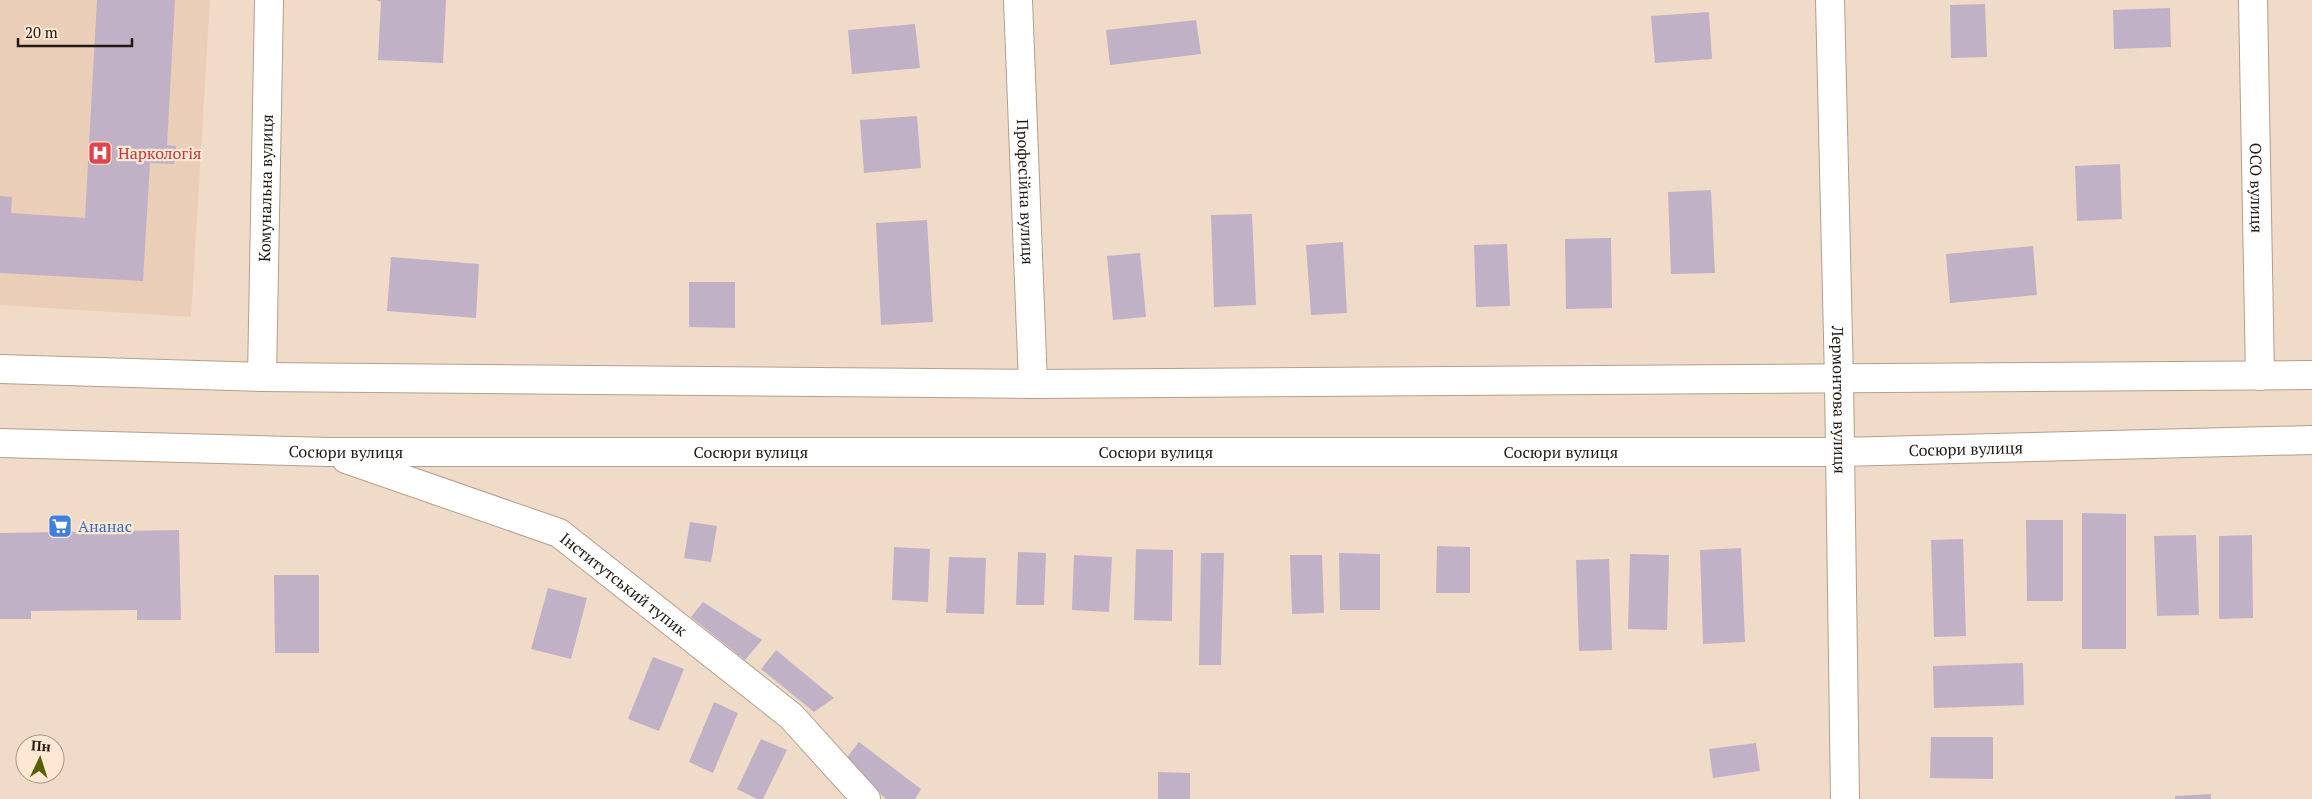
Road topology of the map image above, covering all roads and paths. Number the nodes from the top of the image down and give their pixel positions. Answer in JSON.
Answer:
{"nodes":[{"id":1,"x":269,"y":0,"type":"edge"},
{"id":2,"x":1018,"y":0,"type":"edge"},
{"id":3,"x":1830,"y":0,"type":"edge"},
{"id":4,"x":2253,"y":0,"type":"edge"},
{"id":5,"x":0,"y":369,"type":"edge"},
{"id":6,"x":2312,"y":375,"type":"edge"},
{"id":7,"x":2260,"y":376,"type":"junction"},
{"id":8,"x":262,"y":377,"type":"junction"},
{"id":9,"x":1839,"y":380,"type":"junction"},
{"id":10,"x":1033,"y":384,"type":"junction"},
{"id":11,"x":2312,"y":440,"type":"edge"},
{"id":12,"x":0,"y":443,"type":"edge"},
{"id":13,"x":328,"y":452,"type":"junction"},
{"id":14,"x":1840,"y":452,"type":"junction"},
{"id":15,"x":866,"y":799,"type":"edge"},
{"id":16,"x":1845,"y":799,"type":"edge"}],
"edges":[{"from":1,"to":8,"type":"street","name":"Комунальна вулиця"},
{"from":2,"to":10,"type":"street","name":"Професійна вулиця"},
{"from":3,"to":9,"type":"street","name":"Лермонтова вулиця"},
{"from":4,"to":7,"type":"street","name":"ОСО вулиця"},
{"from":5,"to":8,"type":"street"},
{"from":6,"to":7,"type":"street"},
{"from":7,"to":9,"type":"street"},
{"from":8,"to":10,"type":"street"},
{"from":9,"to":10,"type":"street"},
{"from":9,"to":14,"type":"street","name":"Лермонтова вулиця"},
{"from":11,"to":14,"type":"street","name":"Сосюри вулиця"},
{"from":12,"to":13,"type":"street","name":"Сосюри вулиця"},
{"from":13,"to":14,"type":"street","name":"Сосюри вулиця"},
{"from":13,"to":15,"type":"street","name":"Інститутський тупик"},
{"from":14,"to":16,"type":"street","name":"Лермонтова вулиця"}]}
